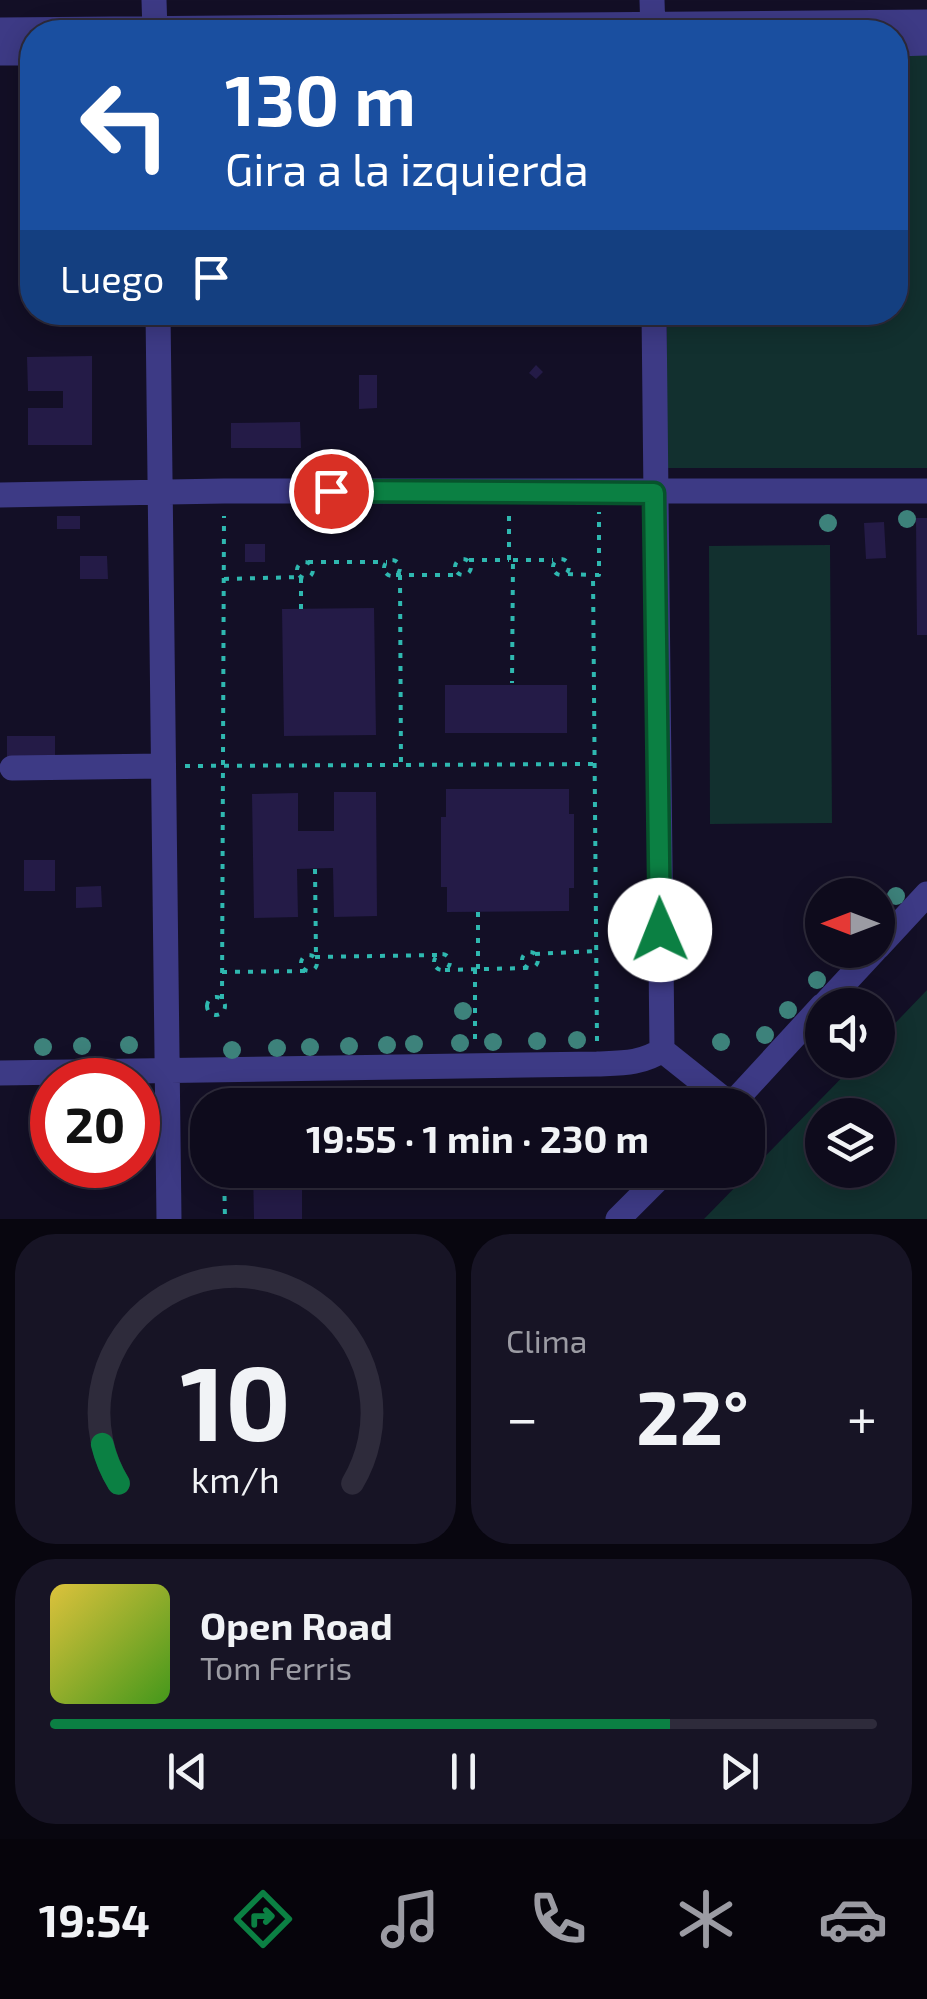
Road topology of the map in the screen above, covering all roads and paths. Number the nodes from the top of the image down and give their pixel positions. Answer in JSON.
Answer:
{"nodes":[{"id":1,"x":652,"y":19,"type":"edge"},
{"id":2,"x":744,"y":20,"type":"edge"},
{"id":3,"x":158,"y":325,"type":"edge"},
{"id":4,"x":654,"y":325,"type":"edge"},
{"id":5,"x":224,"y":491,"type":"junction"},
{"id":6,"x":508,"y":491,"type":"junction"},
{"id":7,"x":927,"y":491,"type":"edge"},
{"id":8,"x":599,"y":492,"type":"junction"},
{"id":9,"x":160,"y":493,"type":"junction"},
{"id":10,"x":654,"y":493,"type":"junction"},
{"id":11,"x":0,"y":495,"type":"edge"},
{"id":12,"x":469,"y":560,"type":"junction"},
{"id":13,"x":511,"y":560,"type":"junction"},
{"id":14,"x":557,"y":560,"type":"junction"},
{"id":15,"x":308,"y":562,"type":"junction"},
{"id":16,"x":387,"y":562,"type":"junction"},
{"id":17,"x":565,"y":574,"type":"junction"},
{"id":18,"x":398,"y":575,"type":"junction"},
{"id":19,"x":461,"y":575,"type":"junction"},
{"id":20,"x":593,"y":575,"type":"junction"},
{"id":21,"x":301,"y":577,"type":"junction"},
{"id":22,"x":224,"y":578,"type":"junction"},
{"id":23,"x":301,"y":609,"type":"dead end"},
{"id":24,"x":512,"y":683,"type":"dead end"},
{"id":25,"x":595,"y":764,"type":"junction"},
{"id":26,"x":401,"y":765,"type":"junction"},
{"id":27,"x":163,"y":766,"type":"junction"},
{"id":28,"x":223,"y":766,"type":"junction"},
{"id":29,"x":12,"y":768,"type":"dead end"},
{"id":30,"x":315,"y":868,"type":"dead end"},
{"id":31,"x":927,"y":894,"type":"edge"},
{"id":32,"x":478,"y":912,"type":"dead end"},
{"id":33,"x":895,"y":928,"type":"edge"},
{"id":34,"x":596,"y":951,"type":"junction"},
{"id":35,"x":535,"y":954,"type":"junction"},
{"id":36,"x":438,"y":955,"type":"junction"},
{"id":37,"x":316,"y":957,"type":"junction"},
{"id":38,"x":527,"y":968,"type":"junction"},
{"id":39,"x":858,"y":968,"type":"edge"},
{"id":40,"x":446,"y":970,"type":"junction"},
{"id":41,"x":477,"y":970,"type":"junction"},
{"id":42,"x":307,"y":971,"type":"junction"},
{"id":43,"x":222,"y":972,"type":"junction"},
{"id":44,"x":839,"y":988,"type":"edge"},
{"id":45,"x":222,"y":999,"type":"dead end"},
{"id":46,"x":805,"y":1025,"type":"edge"},
{"id":47,"x":662,"y":1050,"type":"junction"},
{"id":48,"x":597,"y":1064,"type":"junction"},
{"id":49,"x":476,"y":1065,"type":"junction"},
{"id":50,"x":167,"y":1072,"type":"junction"},
{"id":51,"x":0,"y":1073,"type":"edge"},
{"id":52,"x":710,"y":1088,"type":"edge"},
{"id":53,"x":747,"y":1088,"type":"edge"},
{"id":54,"x":224,"y":1188,"type":"edge"},
{"id":55,"x":649,"y":1188,"type":"edge"},
{"id":56,"x":169,"y":1219,"type":"edge"},
{"id":57,"x":225,"y":1219,"type":"edge"},
{"id":58,"x":618,"y":1219,"type":"edge"}],
"edges":[{"from":1,"to":2,"type":"lane"},
{"from":3,"to":9,"type":"lane"},
{"from":4,"to":10,"type":"lane"},
{"from":5,"to":6,"type":"lane"},
{"from":5,"to":9,"type":"lane"},
{"from":5,"to":22,"type":"path"},
{"from":6,"to":8,"type":"lane"},
{"from":6,"to":13,"type":"path"},
{"from":7,"to":10,"type":"lane"},
{"from":8,"to":10,"type":"lane"},
{"from":8,"to":20,"type":"path"},
{"from":9,"to":11,"type":"lane"},
{"from":9,"to":27,"type":"lane"},
{"from":10,"to":47,"type":"lane"},
{"from":12,"to":13,"type":"path"},
{"from":12,"to":19,"type":"path"},
{"from":12,"to":19,"type":"path"},
{"from":13,"to":14,"type":"path"},
{"from":13,"to":24,"type":"path"},
{"from":14,"to":17,"type":"path"},
{"from":14,"to":17,"type":"path"},
{"from":15,"to":16,"type":"path"},
{"from":15,"to":21,"type":"path"},
{"from":15,"to":21,"type":"path"},
{"from":16,"to":18,"type":"path"},
{"from":16,"to":18,"type":"path"},
{"from":17,"to":20,"type":"path"},
{"from":18,"to":19,"type":"path"},
{"from":18,"to":26,"type":"path"},
{"from":20,"to":25,"type":"path"},
{"from":21,"to":22,"type":"path"},
{"from":21,"to":23,"type":"path"},
{"from":22,"to":28,"type":"path"},
{"from":25,"to":26,"type":"path"},
{"from":25,"to":34,"type":"path"},
{"from":26,"to":28,"type":"path"},
{"from":27,"to":28,"type":"path"},
{"from":27,"to":29,"type":"lane"},
{"from":27,"to":50,"type":"lane"},
{"from":28,"to":43,"type":"path"},
{"from":30,"to":37,"type":"path"},
{"from":31,"to":33,"type":"lane"},
{"from":32,"to":41,"type":"path"},
{"from":34,"to":35,"type":"path"},
{"from":34,"to":48,"type":"path"},
{"from":35,"to":38,"type":"path"},
{"from":35,"to":38,"type":"path"},
{"from":36,"to":37,"type":"path"},
{"from":36,"to":40,"type":"path"},
{"from":36,"to":40,"type":"path"},
{"from":37,"to":42,"type":"path"},
{"from":37,"to":42,"type":"path"},
{"from":38,"to":41,"type":"path"},
{"from":39,"to":44,"type":"lane"},
{"from":40,"to":41,"type":"path"},
{"from":41,"to":49,"type":"path"},
{"from":42,"to":43,"type":"path"},
{"from":43,"to":45,"type":"path"},
{"from":46,"to":53,"type":"lane"},
{"from":47,"to":48,"type":"lane"},
{"from":47,"to":52,"type":"lane"},
{"from":48,"to":49,"type":"lane"},
{"from":49,"to":50,"type":"lane"},
{"from":50,"to":51,"type":"lane"},
{"from":50,"to":56,"type":"lane"},
{"from":54,"to":57,"type":"path"},
{"from":55,"to":58,"type":"lane"}]}
